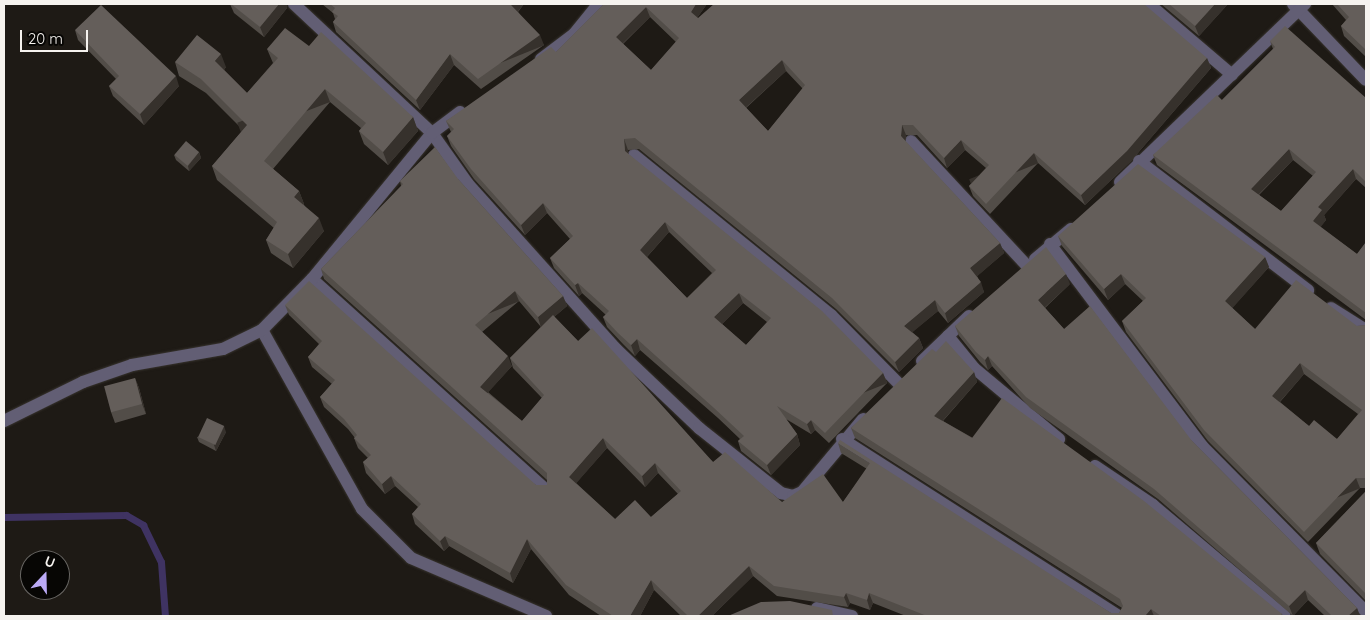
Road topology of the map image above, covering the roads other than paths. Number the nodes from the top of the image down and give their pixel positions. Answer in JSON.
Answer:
{"nodes":[{"id":1,"x":294,"y":4,"type":"edge"},
{"id":2,"x":598,"y":4,"type":"edge"},
{"id":3,"x":1149,"y":4,"type":"edge"},
{"id":4,"x":1299,"y":6,"type":"edge"},
{"id":5,"x":530,"y":68,"type":"edge"},
{"id":6,"x":1232,"y":74,"type":"junction"},
{"id":7,"x":1366,"y":80,"type":"edge"},
{"id":8,"x":475,"y":101,"type":"edge"},
{"id":9,"x":432,"y":133,"type":"junction"},
{"id":10,"x":911,"y":141,"type":"dead end"},
{"id":11,"x":634,"y":155,"type":"dead end"},
{"id":12,"x":1140,"y":160,"type":"junction"},
{"id":13,"x":1108,"y":195,"type":"edge"},
{"id":14,"x":1080,"y":221,"type":"edge"},
{"id":15,"x":1050,"y":244,"type":"junction"},
{"id":16,"x":1027,"y":266,"type":"junction"},
{"id":17,"x":312,"y":279,"type":"junction"},
{"id":18,"x":1013,"y":279,"type":"edge"},
{"id":19,"x":977,"y":310,"type":"edge"},
{"id":20,"x":262,"y":330,"type":"junction"},
{"id":21,"x":1366,"y":330,"type":"edge"},
{"id":22,"x":948,"y":336,"type":"junction"},
{"id":23,"x":870,"y":411,"type":"edge"},
{"id":24,"x":4,"y":421,"type":"edge"},
{"id":25,"x":842,"y":439,"type":"junction"},
{"id":26,"x":545,"y":490,"type":"edge"},
{"id":27,"x":1319,"y":542,"type":"edge"},
{"id":28,"x":1307,"y":555,"type":"junction"},
{"id":29,"x":804,"y":605,"type":"edge"},
{"id":30,"x":1365,"y":611,"type":"edge"},
{"id":31,"x":546,"y":616,"type":"edge"},
{"id":32,"x":852,"y":616,"type":"edge"},
{"id":33,"x":1119,"y":616,"type":"edge"},
{"id":34,"x":1285,"y":616,"type":"edge"}],
"edges":[{"from":1,"to":9,"type":"street"},
{"from":2,"to":5,"type":"street"},
{"from":3,"to":6,"type":"street"},
{"from":4,"to":6,"type":"street"},
{"from":4,"to":7,"type":"street"},
{"from":6,"to":12,"type":"street"},
{"from":8,"to":9,"type":"street"},
{"from":9,"to":17,"type":"street"},
{"from":9,"to":25,"type":"street"},
{"from":10,"to":16,"type":"street"},
{"from":11,"to":22,"type":"street"},
{"from":12,"to":13,"type":"street"},
{"from":12,"to":21,"type":"street"},
{"from":14,"to":15,"type":"street"},
{"from":15,"to":16,"type":"street"},
{"from":15,"to":28,"type":"street"},
{"from":16,"to":18,"type":"street"},
{"from":17,"to":20,"type":"street"},
{"from":17,"to":26,"type":"street"},
{"from":19,"to":22,"type":"street"},
{"from":20,"to":24,"type":"street"},
{"from":20,"to":31,"type":"street"},
{"from":22,"to":34,"type":"street"},
{"from":23,"to":25,"type":"street"},
{"from":25,"to":33,"type":"street"},
{"from":27,"to":28,"type":"street"},
{"from":28,"to":30,"type":"street"},
{"from":29,"to":32,"type":"street"}]}
